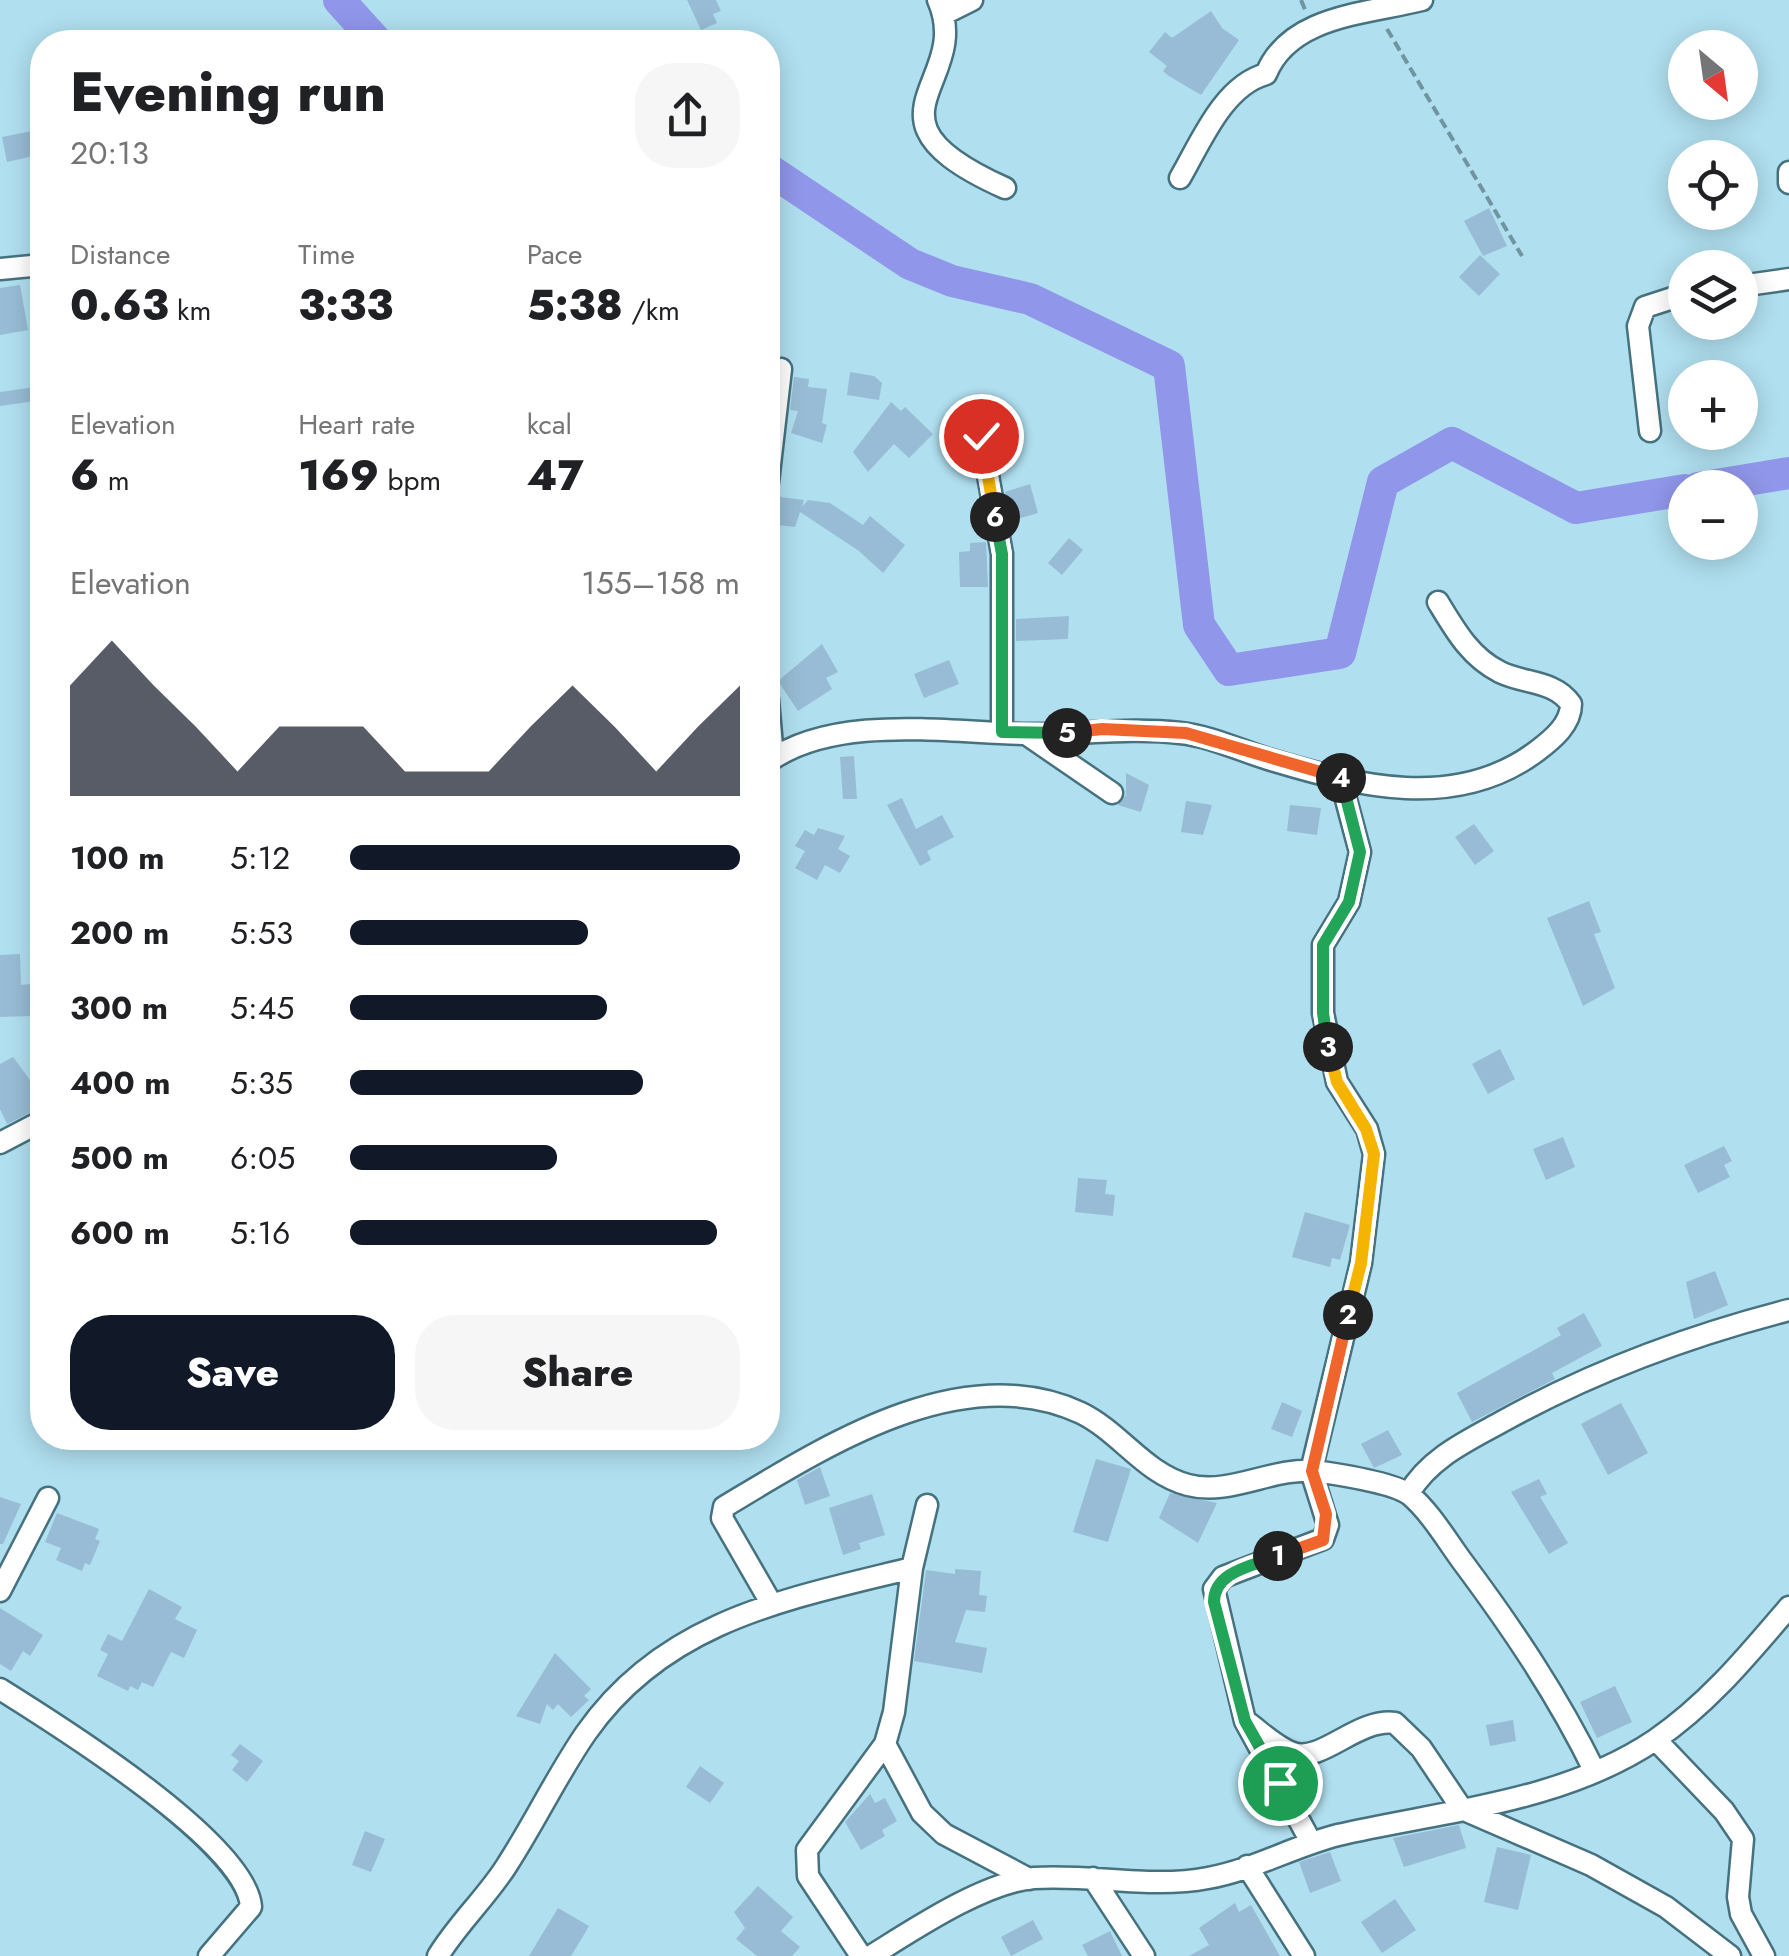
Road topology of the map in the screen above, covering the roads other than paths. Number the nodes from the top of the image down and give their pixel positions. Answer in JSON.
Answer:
{"nodes":[{"id":1,"x":972,"y":0,"type":"edge"},
{"id":2,"x":1422,"y":0,"type":"edge"},
{"id":3,"x":941,"y":7,"type":"edge"},
{"id":4,"x":1789,"y":172,"type":"edge"},
{"id":5,"x":1180,"y":178,"type":"dead end"},
{"id":6,"x":1789,"y":183,"type":"edge"},
{"id":7,"x":1005,"y":188,"type":"dead end"},
{"id":8,"x":30,"y":266,"type":"edge"},
{"id":9,"x":0,"y":269,"type":"edge"},
{"id":10,"x":1789,"y":279,"type":"edge"},
{"id":11,"x":1758,"y":283,"type":"edge"},
{"id":12,"x":1668,"y":300,"type":"edge"},
{"id":13,"x":781,"y":369,"type":"dead end"},
{"id":14,"x":780,"y":378,"type":"edge"},
{"id":15,"x":1650,"y":431,"type":"dead end"},
{"id":16,"x":981,"y":436,"type":"dead end"},
{"id":17,"x":1438,"y":602,"type":"dead end"},
{"id":18,"x":1002,"y":732,"type":"junction"},
{"id":19,"x":1026,"y":734,"type":"junction"},
{"id":20,"x":780,"y":755,"type":"edge"},
{"id":21,"x":1340,"y":777,"type":"junction"},
{"id":22,"x":1112,"y":793,"type":"dead end"},
{"id":23,"x":30,"y":1127,"type":"edge"},
{"id":24,"x":1,"y":1139,"type":"edge"},
{"id":25,"x":1789,"y":1310,"type":"edge"},
{"id":26,"x":1312,"y":1471,"type":"junction"},
{"id":27,"x":1408,"y":1493,"type":"junction"},
{"id":28,"x":48,"y":1498,"type":"dead end"},
{"id":29,"x":928,"y":1505,"type":"dead end"},
{"id":30,"x":912,"y":1568,"type":"junction"},
{"id":31,"x":0,"y":1591,"type":"edge"},
{"id":32,"x":771,"y":1603,"type":"junction"},
{"id":33,"x":1789,"y":1607,"type":"edge"},
{"id":34,"x":0,"y":1689,"type":"edge"},
{"id":35,"x":1245,"y":1721,"type":"junction"},
{"id":36,"x":1656,"y":1740,"type":"junction"},
{"id":37,"x":885,"y":1744,"type":"junction"},
{"id":38,"x":1595,"y":1772,"type":"junction"},
{"id":39,"x":1462,"y":1809,"type":"junction"},
{"id":40,"x":1312,"y":1842,"type":"junction"},
{"id":41,"x":1247,"y":1866,"type":"junction"},
{"id":42,"x":1030,"y":1878,"type":"junction"},
{"id":43,"x":1093,"y":1878,"type":"junction"},
{"id":44,"x":210,"y":1956,"type":"edge"},
{"id":45,"x":438,"y":1956,"type":"edge"},
{"id":46,"x":862,"y":1956,"type":"edge"},
{"id":47,"x":870,"y":1956,"type":"edge"},
{"id":48,"x":1144,"y":1956,"type":"edge"},
{"id":49,"x":1304,"y":1956,"type":"edge"},
{"id":50,"x":1730,"y":1956,"type":"edge"},
{"id":51,"x":1764,"y":1956,"type":"edge"}],
"edges":[{"from":1,"to":3,"type":"street"},
{"from":2,"to":5,"type":"street"},
{"from":3,"to":7,"type":"street"},
{"from":4,"to":6,"type":"street"},
{"from":8,"to":9,"type":"street"},
{"from":10,"to":11,"type":"street"},
{"from":12,"to":15,"type":"street"},
{"from":13,"to":14,"type":"street"},
{"from":16,"to":18,"type":"street"},
{"from":17,"to":21,"type":"street"},
{"from":18,"to":19,"type":"street"},
{"from":18,"to":20,"type":"street"},
{"from":19,"to":21,"type":"street"},
{"from":19,"to":22,"type":"street"},
{"from":21,"to":26,"type":"street"},
{"from":23,"to":24,"type":"street"},
{"from":25,"to":27,"type":"street"},
{"from":26,"to":27,"type":"street"},
{"from":26,"to":32,"type":"street"},
{"from":26,"to":35,"type":"street"},
{"from":27,"to":38,"type":"street"},
{"from":28,"to":31,"type":"street"},
{"from":29,"to":30,"type":"street"},
{"from":30,"to":32,"type":"street"},
{"from":30,"to":37,"type":"street"},
{"from":32,"to":45,"type":"street"},
{"from":33,"to":36,"type":"street"},
{"from":34,"to":44,"type":"street"},
{"from":35,"to":39,"type":"street"},
{"from":35,"to":40,"type":"street"},
{"from":36,"to":38,"type":"street"},
{"from":36,"to":51,"type":"street"},
{"from":37,"to":42,"type":"street"},
{"from":37,"to":46,"type":"street"},
{"from":38,"to":39,"type":"street"},
{"from":39,"to":40,"type":"street"},
{"from":39,"to":50,"type":"street"},
{"from":40,"to":41,"type":"street"},
{"from":41,"to":43,"type":"street"},
{"from":41,"to":49,"type":"street"},
{"from":42,"to":43,"type":"street"},
{"from":42,"to":47,"type":"street"},
{"from":43,"to":48,"type":"street"}]}
